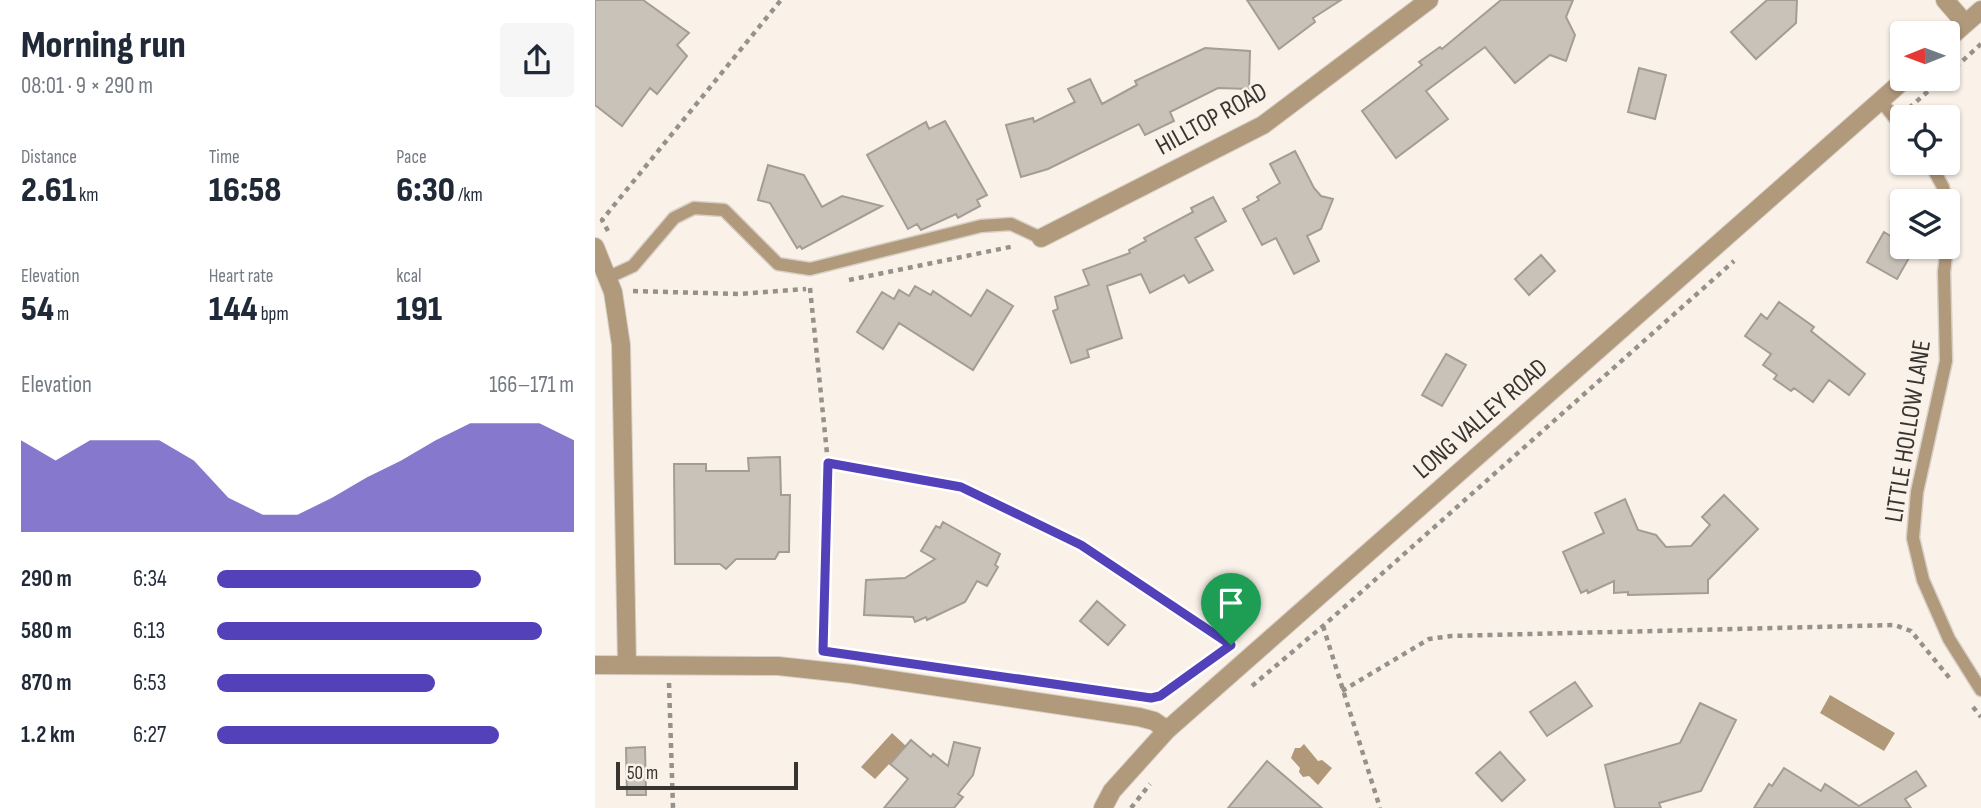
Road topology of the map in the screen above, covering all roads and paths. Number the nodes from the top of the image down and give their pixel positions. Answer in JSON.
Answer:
{"nodes":[{"id":1,"x":781,"y":0,"type":"edge"},
{"id":2,"x":1429,"y":0,"type":"edge"},
{"id":3,"x":1945,"y":0,"type":"edge"},
{"id":4,"x":1981,"y":10,"type":"edge"},
{"id":5,"x":1965,"y":23,"type":"junction"},
{"id":6,"x":1960,"y":28,"type":"edge"},
{"id":7,"x":1981,"y":44,"type":"edge"},
{"id":8,"x":1960,"y":63,"type":"edge"},
{"id":9,"x":1892,"y":91,"type":"edge"},
{"id":10,"x":1930,"y":91,"type":"edge"},
{"id":11,"x":1881,"y":101,"type":"junction"},
{"id":12,"x":1917,"y":105,"type":"edge"},
{"id":13,"x":1890,"y":112,"type":"edge"},
{"id":14,"x":608,"y":232,"type":"dead end"},
{"id":15,"x":1041,"y":238,"type":"joint"},
{"id":16,"x":595,"y":247,"type":"edge"},
{"id":17,"x":1946,"y":259,"type":"edge"},
{"id":18,"x":1735,"y":260,"type":"dead end"},
{"id":19,"x":626,"y":270,"type":"junction"},
{"id":20,"x":609,"y":277,"type":"junction"},
{"id":21,"x":810,"y":288,"type":"dead end"},
{"id":22,"x":633,"y":302,"type":"dead end"},
{"id":23,"x":828,"y":463,"type":"junction"},
{"id":24,"x":1323,"y":626,"type":"junction"},
{"id":25,"x":1231,"y":645,"type":"junction"},
{"id":26,"x":809,"y":651,"type":"dead end"},
{"id":27,"x":823,"y":651,"type":"junction"},
{"id":28,"x":837,"y":653,"type":"dead end"},
{"id":29,"x":1247,"y":661,"type":"junction"},
{"id":30,"x":595,"y":665,"type":"edge"},
{"id":31,"x":627,"y":665,"type":"junction"},
{"id":32,"x":669,"y":665,"type":"junction"},
{"id":33,"x":1955,"y":685,"type":"dead end"},
{"id":34,"x":1250,"y":688,"type":"dead end"},
{"id":35,"x":1981,"y":690,"type":"edge"},
{"id":36,"x":1342,"y":691,"type":"junction"},
{"id":37,"x":1138,"y":696,"type":"dead end"},
{"id":38,"x":1972,"y":706,"type":"dead end"},
{"id":39,"x":1981,"y":717,"type":"edge"},
{"id":40,"x":1167,"y":730,"type":"junction"},
{"id":41,"x":1153,"y":780,"type":"dead end"},
{"id":42,"x":673,"y":808,"type":"edge"},
{"id":43,"x":1103,"y":808,"type":"edge"},
{"id":44,"x":1131,"y":808,"type":"edge"},
{"id":45,"x":1380,"y":808,"type":"edge"}],
"edges":[{"from":1,"to":14,"type":"path"},
{"from":2,"to":15,"type":"street","name":"HILLTOP ROAD"},
{"from":3,"to":5,"type":"street"},
{"from":4,"to":5,"type":"street"},
{"from":5,"to":6,"type":"street"},
{"from":7,"to":8,"type":"path"},
{"from":9,"to":11,"type":"street","name":"LONG VALLEY ROAD"},
{"from":10,"to":12,"type":"path"},
{"from":11,"to":13,"type":"lane"},
{"from":11,"to":29,"type":"street","name":"LONG VALLEY ROAD"},
{"from":15,"to":19,"type":"lane"},
{"from":16,"to":20,"type":"street"},
{"from":17,"to":35,"type":"lane","name":"LITTLE HOLLOW LANE"},
{"from":18,"to":24,"type":"path"},
{"from":19,"to":20,"type":"lane"},
{"from":19,"to":22,"type":"path"},
{"from":20,"to":31,"type":"street"},
{"from":21,"to":23,"type":"path"},
{"from":23,"to":25,"type":"path"},
{"from":23,"to":27,"type":"path"},
{"from":24,"to":34,"type":"path"},
{"from":24,"to":36,"type":"path"},
{"from":25,"to":29,"type":"path"},
{"from":25,"to":37,"type":"path"},
{"from":26,"to":27,"type":"path"},
{"from":27,"to":28,"type":"path"},
{"from":29,"to":40,"type":"street","name":"LONG VALLEY ROAD"},
{"from":30,"to":31,"type":"street"},
{"from":31,"to":32,"type":"street"},
{"from":32,"to":40,"type":"street"},
{"from":32,"to":42,"type":"path"},
{"from":33,"to":36,"type":"path"},
{"from":36,"to":45,"type":"path"},
{"from":38,"to":39,"type":"path"},
{"from":40,"to":43,"type":"street","name":"LONG VALLEY ROAD"},
{"from":41,"to":44,"type":"path"}]}
